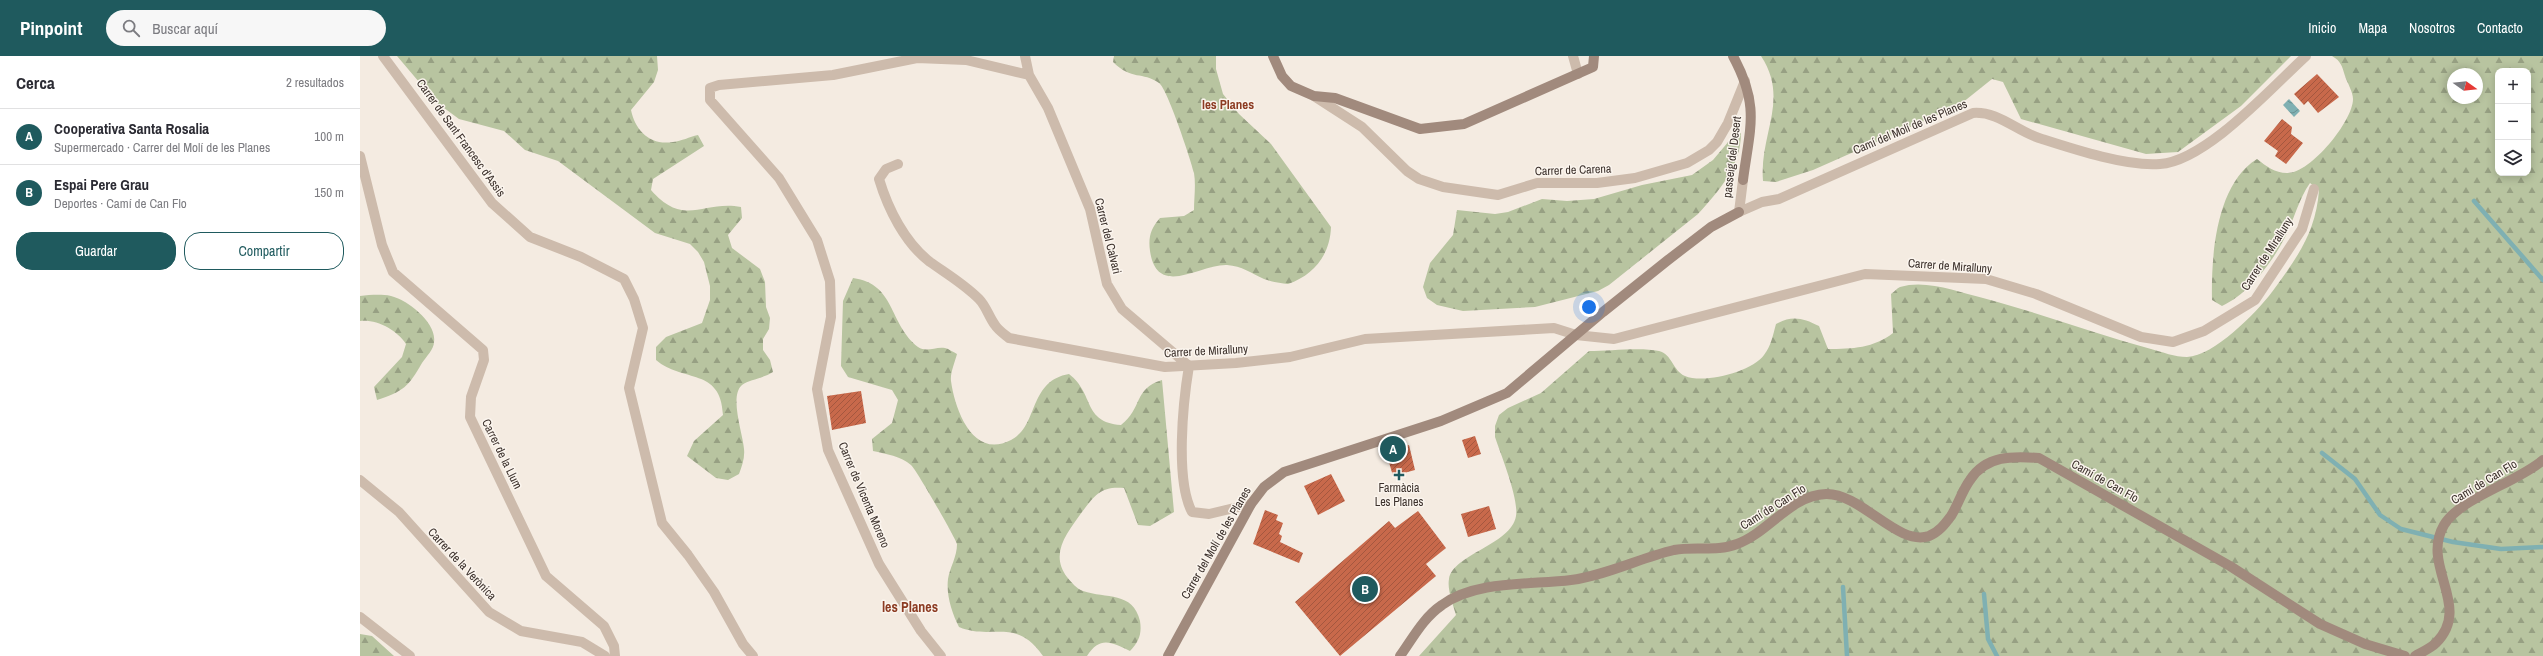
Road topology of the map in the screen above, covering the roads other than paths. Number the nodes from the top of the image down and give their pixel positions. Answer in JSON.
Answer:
{"nodes":[{"id":1,"x":383,"y":56,"type":"edge"},
{"id":2,"x":1026,"y":56,"type":"edge"},
{"id":3,"x":1273,"y":56,"type":"edge"},
{"id":4,"x":1574,"y":56,"type":"edge"},
{"id":5,"x":1594,"y":56,"type":"edge"},
{"id":6,"x":1733,"y":56,"type":"edge"},
{"id":7,"x":2306,"y":56,"type":"edge"},
{"id":8,"x":1578,"y":74,"type":"junction"},
{"id":9,"x":1029,"y":75,"type":"junction"},
{"id":10,"x":1745,"y":82,"type":"junction"},
{"id":11,"x":1314,"y":96,"type":"junction"},
{"id":12,"x":360,"y":156,"type":"edge"},
{"id":13,"x":898,"y":164,"type":"dead end"},
{"id":14,"x":2314,"y":189,"type":"dead end"},
{"id":15,"x":1739,"y":212,"type":"junction"},
{"id":16,"x":1572,"y":334,"type":"junction"},
{"id":17,"x":1189,"y":366,"type":"junction"},
{"id":18,"x":2543,"y":460,"type":"edge"},
{"id":19,"x":360,"y":480,"type":"edge"},
{"id":20,"x":1251,"y":504,"type":"junction"},
{"id":21,"x":360,"y":617,"type":"edge"},
{"id":22,"x":410,"y":656,"type":"edge"},
{"id":23,"x":605,"y":656,"type":"edge"},
{"id":24,"x":615,"y":656,"type":"edge"},
{"id":25,"x":753,"y":656,"type":"edge"},
{"id":26,"x":941,"y":656,"type":"edge"},
{"id":27,"x":1168,"y":656,"type":"edge"},
{"id":28,"x":1400,"y":656,"type":"edge"},
{"id":29,"x":2405,"y":656,"type":"edge"},
{"id":30,"x":2415,"y":656,"type":"edge"}],
"edges":[{"from":1,"to":25,"type":"street","name":"Carrer de Sant Francesc d'Assis"},
{"from":2,"to":9,"type":"street"},
{"from":3,"to":11,"type":"street"},
{"from":4,"to":8,"type":"street"},
{"from":5,"to":8,"type":"street"},
{"from":6,"to":10,"type":"street"},
{"from":7,"to":15,"type":"street","name":"Camí del Molí de les Planes"},
{"from":8,"to":11,"type":"street"},
{"from":9,"to":17,"type":"street","name":"Carrer del Calvari"},
{"from":9,"to":26,"type":"street","name":"Carrer de Vicenta Moreno"},
{"from":10,"to":11,"type":"street","name":"Carrer de Carena"},
{"from":10,"to":15,"type":"street","name":"passeig del Desert"},
{"from":12,"to":24,"type":"street","name":"Carrer de la Llum"},
{"from":13,"to":17,"type":"street","name":"Carrer de Miralluny"},
{"from":14,"to":16,"type":"street","name":"Carrer de Miralluny"},
{"from":15,"to":16,"type":"street","name":"Camí del Molí de les Planes"},
{"from":16,"to":17,"type":"street","name":"Carrer de Miralluny"},
{"from":16,"to":20,"type":"street","name":"Carrer del Molí de les Planes"},
{"from":17,"to":20,"type":"street"},
{"from":18,"to":30,"type":"street","name":"Camí de Can Flo"},
{"from":19,"to":23,"type":"street","name":"Carrer de la Verònica"},
{"from":20,"to":27,"type":"street","name":"Carrer del Molí de les Planes"},
{"from":21,"to":22,"type":"street"},
{"from":28,"to":29,"type":"street","name":"Camí de Can Flo"}]}
